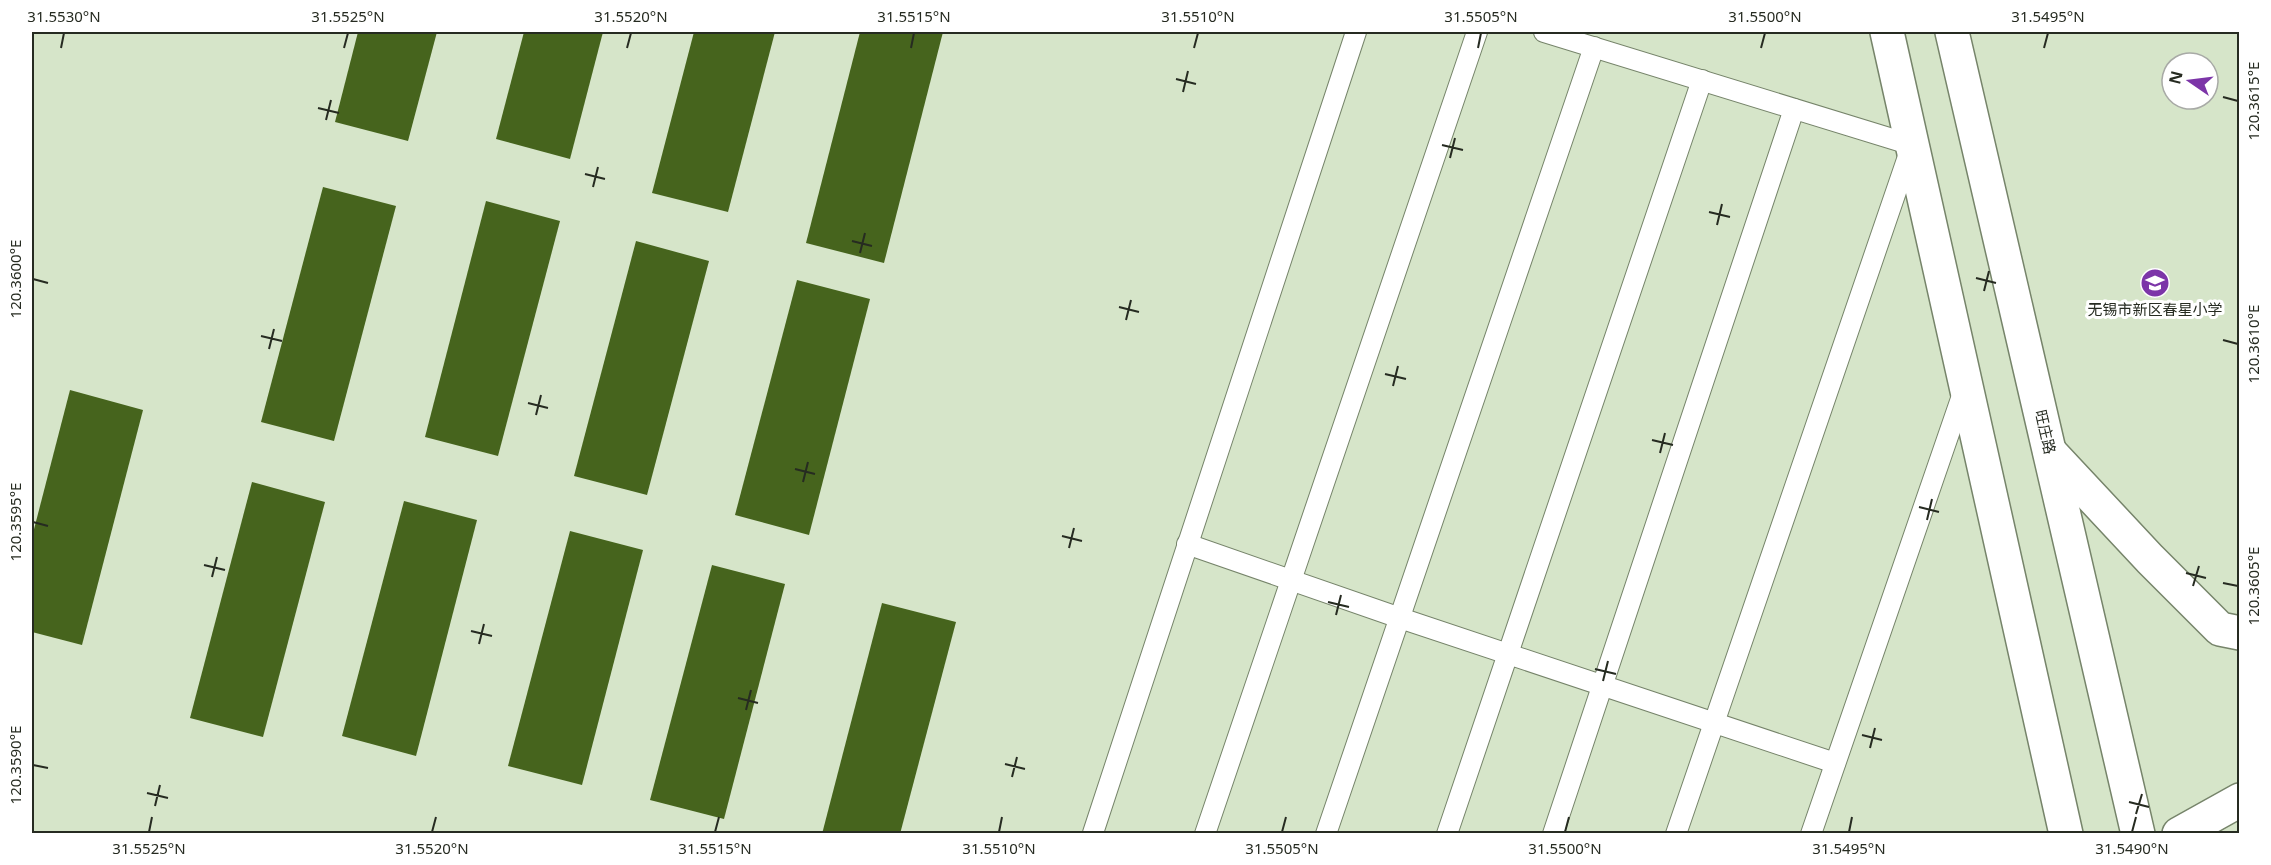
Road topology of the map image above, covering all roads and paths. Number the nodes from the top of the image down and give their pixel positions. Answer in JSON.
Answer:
{"nodes":[{"id":1,"x":1356,"y":32,"type":"edge"},
{"id":2,"x":1477,"y":32,"type":"edge"},
{"id":3,"x":1544,"y":32,"type":"edge"},
{"id":4,"x":1887,"y":32,"type":"edge"},
{"id":5,"x":1952,"y":32,"type":"edge"},
{"id":6,"x":1594,"y":47,"type":"junction"},
{"id":7,"x":1702,"y":80,"type":"junction"},
{"id":8,"x":1794,"y":109,"type":"junction"},
{"id":9,"x":1912,"y":145,"type":"junction"},
{"id":10,"x":1966,"y":385,"type":"junction"},
{"id":11,"x":2049,"y":452,"type":"junction"},
{"id":12,"x":1187,"y":544,"type":"junction"},
{"id":13,"x":1292,"y":580,"type":"junction"},
{"id":14,"x":1400,"y":618,"type":"junction"},
{"id":15,"x":2240,"y":633,"type":"edge"},
{"id":16,"x":1507,"y":653,"type":"junction"},
{"id":17,"x":1602,"y":686,"type":"junction"},
{"id":18,"x":1714,"y":723,"type":"junction"},
{"id":19,"x":1835,"y":763,"type":"junction"},
{"id":20,"x":2240,"y":800,"type":"edge"},
{"id":21,"x":1093,"y":833,"type":"edge"},
{"id":22,"x":1206,"y":834,"type":"edge"},
{"id":23,"x":1326,"y":834,"type":"edge"},
{"id":24,"x":1447,"y":834,"type":"edge"},
{"id":25,"x":1553,"y":834,"type":"edge"},
{"id":26,"x":1676,"y":834,"type":"edge"},
{"id":27,"x":1811,"y":834,"type":"edge"},
{"id":28,"x":2066,"y":834,"type":"edge"},
{"id":29,"x":2138,"y":834,"type":"edge"},
{"id":30,"x":2179,"y":834,"type":"edge"}],
"edges":[{"from":1,"to":12,"type":"lane"},
{"from":2,"to":13,"type":"lane"},
{"from":3,"to":6,"type":"lane"},
{"from":4,"to":9,"type":"main road"},
{"from":5,"to":11,"type":"main road","name":"旺庄路"},
{"from":6,"to":7,"type":"lane"},
{"from":6,"to":14,"type":"lane"},
{"from":7,"to":8,"type":"lane"},
{"from":7,"to":16,"type":"lane"},
{"from":8,"to":9,"type":"lane"},
{"from":8,"to":17,"type":"lane"},
{"from":9,"to":10,"type":"main road"},
{"from":9,"to":18,"type":"lane"},
{"from":10,"to":19,"type":"lane"},
{"from":10,"to":28,"type":"main road"},
{"from":11,"to":15,"type":"main road"},
{"from":11,"to":29,"type":"main road","name":"旺庄路"},
{"from":12,"to":13,"type":"lane"},
{"from":12,"to":21,"type":"lane"},
{"from":13,"to":14,"type":"lane"},
{"from":13,"to":22,"type":"lane"},
{"from":14,"to":16,"type":"lane"},
{"from":14,"to":23,"type":"lane"},
{"from":16,"to":17,"type":"lane"},
{"from":16,"to":24,"type":"lane"},
{"from":17,"to":18,"type":"lane"},
{"from":17,"to":25,"type":"lane"},
{"from":18,"to":19,"type":"lane"},
{"from":18,"to":26,"type":"lane"},
{"from":19,"to":27,"type":"lane"},
{"from":20,"to":30,"type":"main road"}]}
